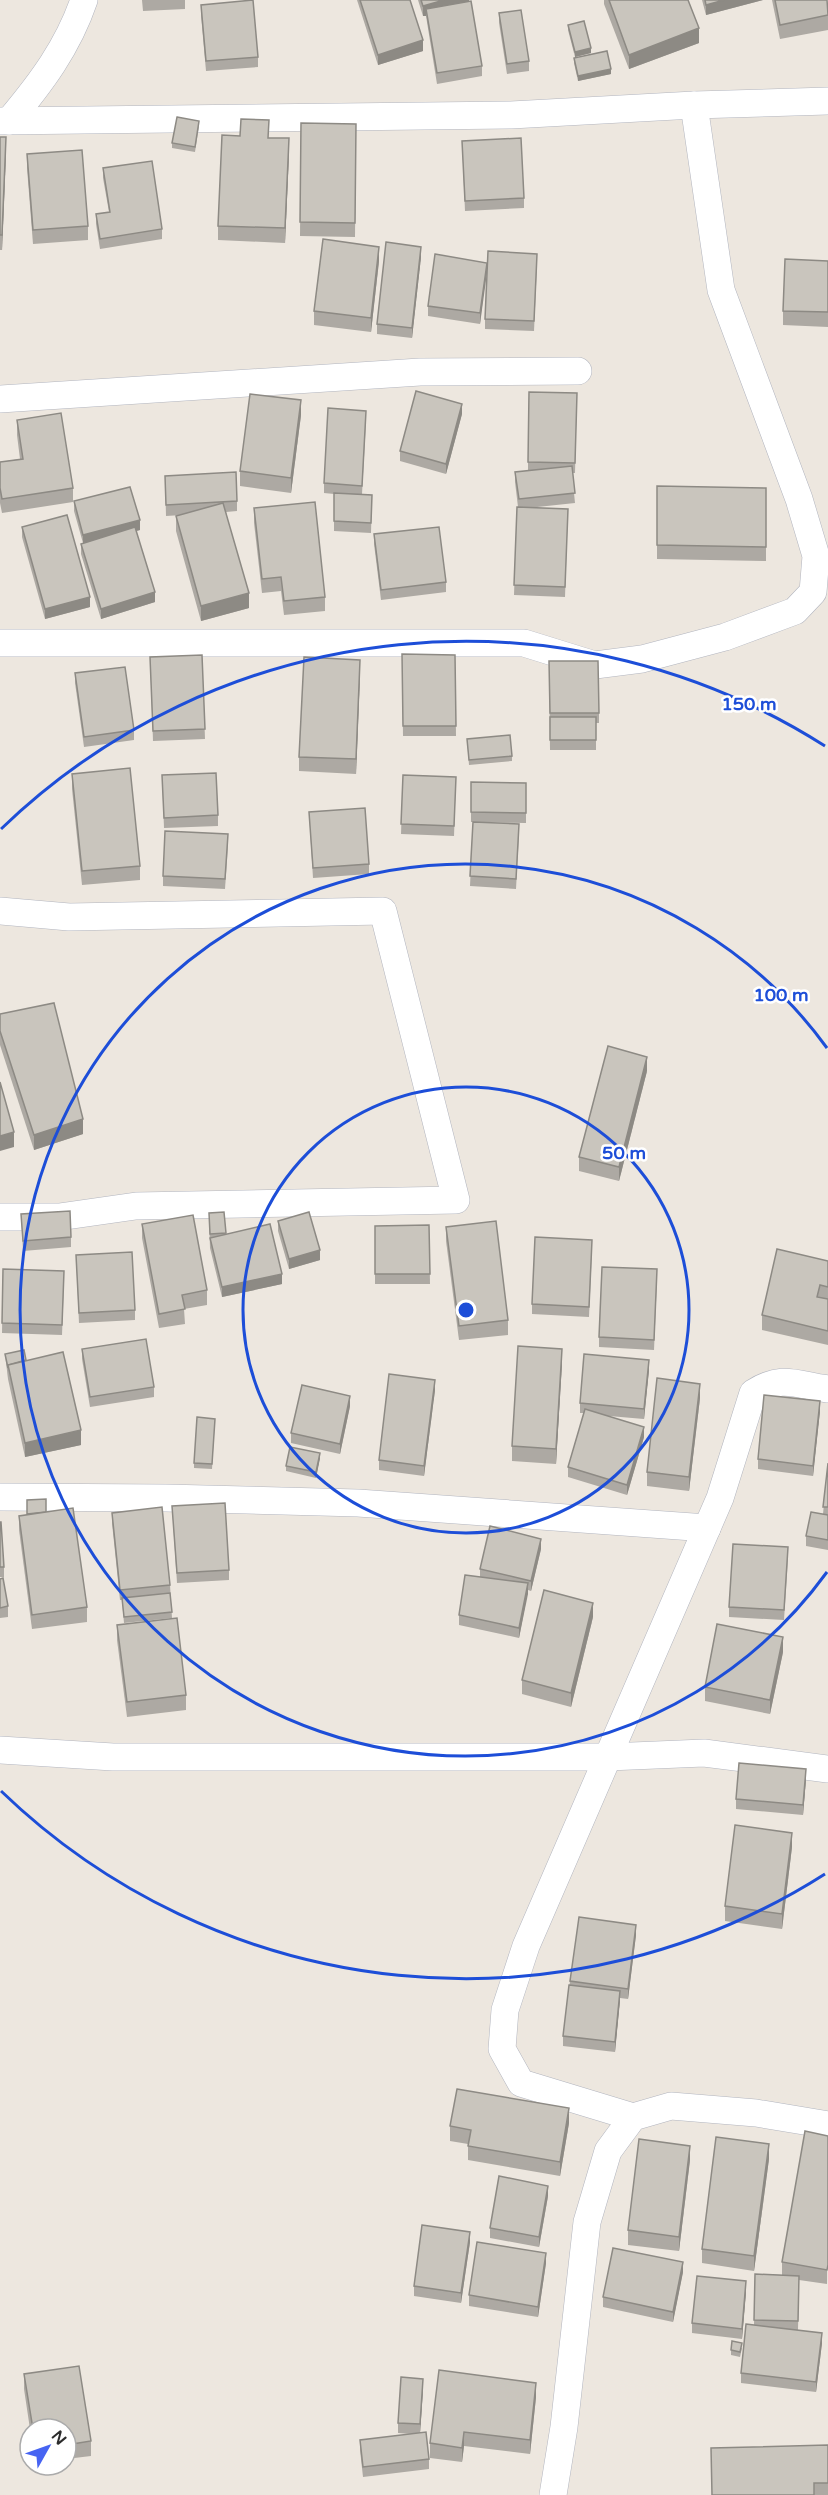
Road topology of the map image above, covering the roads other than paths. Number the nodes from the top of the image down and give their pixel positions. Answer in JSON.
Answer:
{"nodes":[{"id":1,"x":84,"y":0,"type":"edge"},
{"id":2,"x":828,"y":101,"type":"edge"},
{"id":3,"x":694,"y":105,"type":"junction"},
{"id":4,"x":4,"y":121,"type":"edge"},
{"id":5,"x":578,"y":371,"type":"dead end"},
{"id":6,"x":0,"y":399,"type":"edge"},
{"id":7,"x":0,"y":643,"type":"edge"},
{"id":8,"x":0,"y":911,"type":"edge"},
{"id":9,"x":0,"y":1217,"type":"edge"},
{"id":10,"x":828,"y":1389,"type":"edge"},
{"id":11,"x":0,"y":1497,"type":"edge"},
{"id":12,"x":707,"y":1528,"type":"junction"},
{"id":13,"x":0,"y":1750,"type":"edge"},
{"id":14,"x":608,"y":1757,"type":"junction"},
{"id":15,"x":828,"y":1768,"type":"edge"},
{"id":16,"x":633,"y":2116,"type":"junction"},
{"id":17,"x":828,"y":2125,"type":"edge"},
{"id":18,"x":553,"y":2495,"type":"edge"}],
"edges":[{"from":1,"to":4,"type":"street"},
{"from":2,"to":3,"type":"street"},
{"from":3,"to":4,"type":"street"},
{"from":3,"to":7,"type":"street"},
{"from":5,"to":6,"type":"street"},
{"from":8,"to":9,"type":"street"},
{"from":10,"to":12,"type":"street"},
{"from":11,"to":12,"type":"street"},
{"from":12,"to":14,"type":"street"},
{"from":13,"to":14,"type":"street"},
{"from":14,"to":15,"type":"street"},
{"from":14,"to":16,"type":"street"},
{"from":16,"to":17,"type":"street"},
{"from":16,"to":18,"type":"street"}]}
